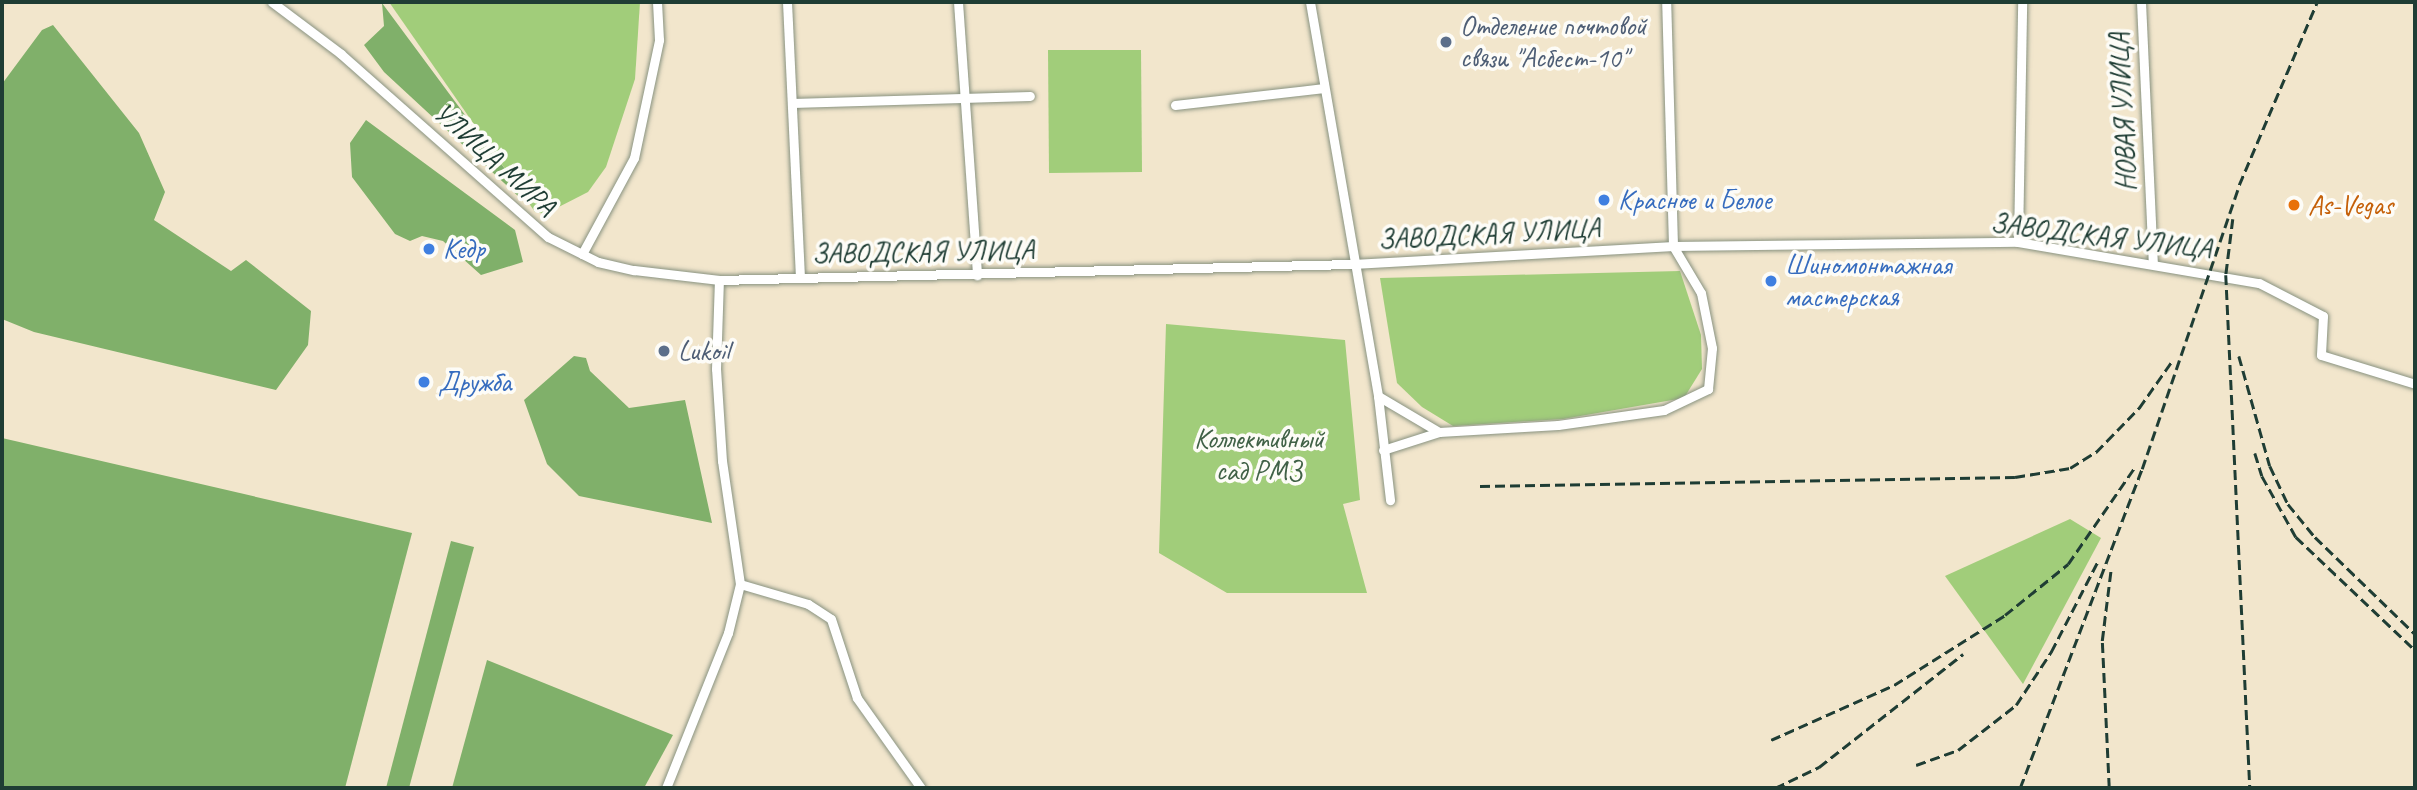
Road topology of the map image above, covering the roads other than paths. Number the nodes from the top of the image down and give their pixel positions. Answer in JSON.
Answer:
{"nodes":[{"id":1,"x":272,"y":2,"type":"edge"},
{"id":2,"x":657,"y":2,"type":"edge"},
{"id":3,"x":788,"y":2,"type":"edge"},
{"id":4,"x":958,"y":2,"type":"edge"},
{"id":5,"x":1310,"y":2,"type":"edge"},
{"id":6,"x":1667,"y":2,"type":"edge"},
{"id":7,"x":2022,"y":2,"type":"edge"},
{"id":8,"x":2141,"y":2,"type":"edge"},
{"id":9,"x":1324,"y":88,"type":"junction"},
{"id":10,"x":1030,"y":96,"type":"dead end"},
{"id":11,"x":962,"y":97,"type":"junction"},
{"id":12,"x":792,"y":103,"type":"junction"},
{"id":13,"x":1175,"y":105,"type":"dead end"},
{"id":14,"x":2018,"y":242,"type":"junction"},
{"id":15,"x":1673,"y":246,"type":"junction"},
{"id":16,"x":582,"y":254,"type":"junction"},
{"id":17,"x":2152,"y":262,"type":"junction"},
{"id":18,"x":1353,"y":264,"type":"junction"},
{"id":19,"x":977,"y":275,"type":"junction"},
{"id":20,"x":800,"y":276,"type":"junction"},
{"id":21,"x":719,"y":280,"type":"junction"},
{"id":22,"x":2415,"y":384,"type":"edge"},
{"id":23,"x":1378,"y":396,"type":"junction"},
{"id":24,"x":1439,"y":432,"type":"junction"},
{"id":25,"x":1383,"y":450,"type":"junction"},
{"id":26,"x":1391,"y":500,"type":"dead end"},
{"id":27,"x":740,"y":584,"type":"junction"},
{"id":28,"x":666,"y":788,"type":"edge"},
{"id":29,"x":921,"y":788,"type":"edge"}],
"edges":[{"from":1,"to":16,"type":"street","name":"УЛИЦА МИРА"},
{"from":2,"to":16,"type":"street"},
{"from":3,"to":12,"type":"street"},
{"from":4,"to":11,"type":"street"},
{"from":5,"to":9,"type":"street"},
{"from":6,"to":15,"type":"street"},
{"from":7,"to":14,"type":"street"},
{"from":8,"to":17,"type":"street","name":"НОВАЯ УЛИЦА"},
{"from":9,"to":13,"type":"street"},
{"from":9,"to":18,"type":"street"},
{"from":10,"to":11,"type":"street"},
{"from":11,"to":12,"type":"street"},
{"from":11,"to":19,"type":"street"},
{"from":12,"to":20,"type":"street"},
{"from":14,"to":15,"type":"street","name":"ЗАВОДСКАЯ УЛИЦА"},
{"from":14,"to":17,"type":"street","name":"ЗАВОДСКАЯ УЛИЦА"},
{"from":15,"to":18,"type":"street","name":"ЗАВОДСКАЯ УЛИЦА"},
{"from":15,"to":24,"type":"street"},
{"from":16,"to":21,"type":"street","name":"УЛИЦА МИРА"},
{"from":17,"to":22,"type":"street","name":"ЗАВОДСКАЯ УЛИЦА"},
{"from":18,"to":19,"type":"street","name":"ЗАВОДСКАЯ УЛИЦА"},
{"from":18,"to":23,"type":"street"},
{"from":19,"to":20,"type":"street","name":"ЗАВОДСКАЯ УЛИЦА"},
{"from":20,"to":21,"type":"street","name":"ЗАВОДСКАЯ УЛИЦА"},
{"from":21,"to":27,"type":"street"},
{"from":23,"to":24,"type":"street"},
{"from":23,"to":25,"type":"street"},
{"from":24,"to":25,"type":"street"},
{"from":25,"to":26,"type":"street"},
{"from":27,"to":28,"type":"street"},
{"from":27,"to":29,"type":"street"}]}
